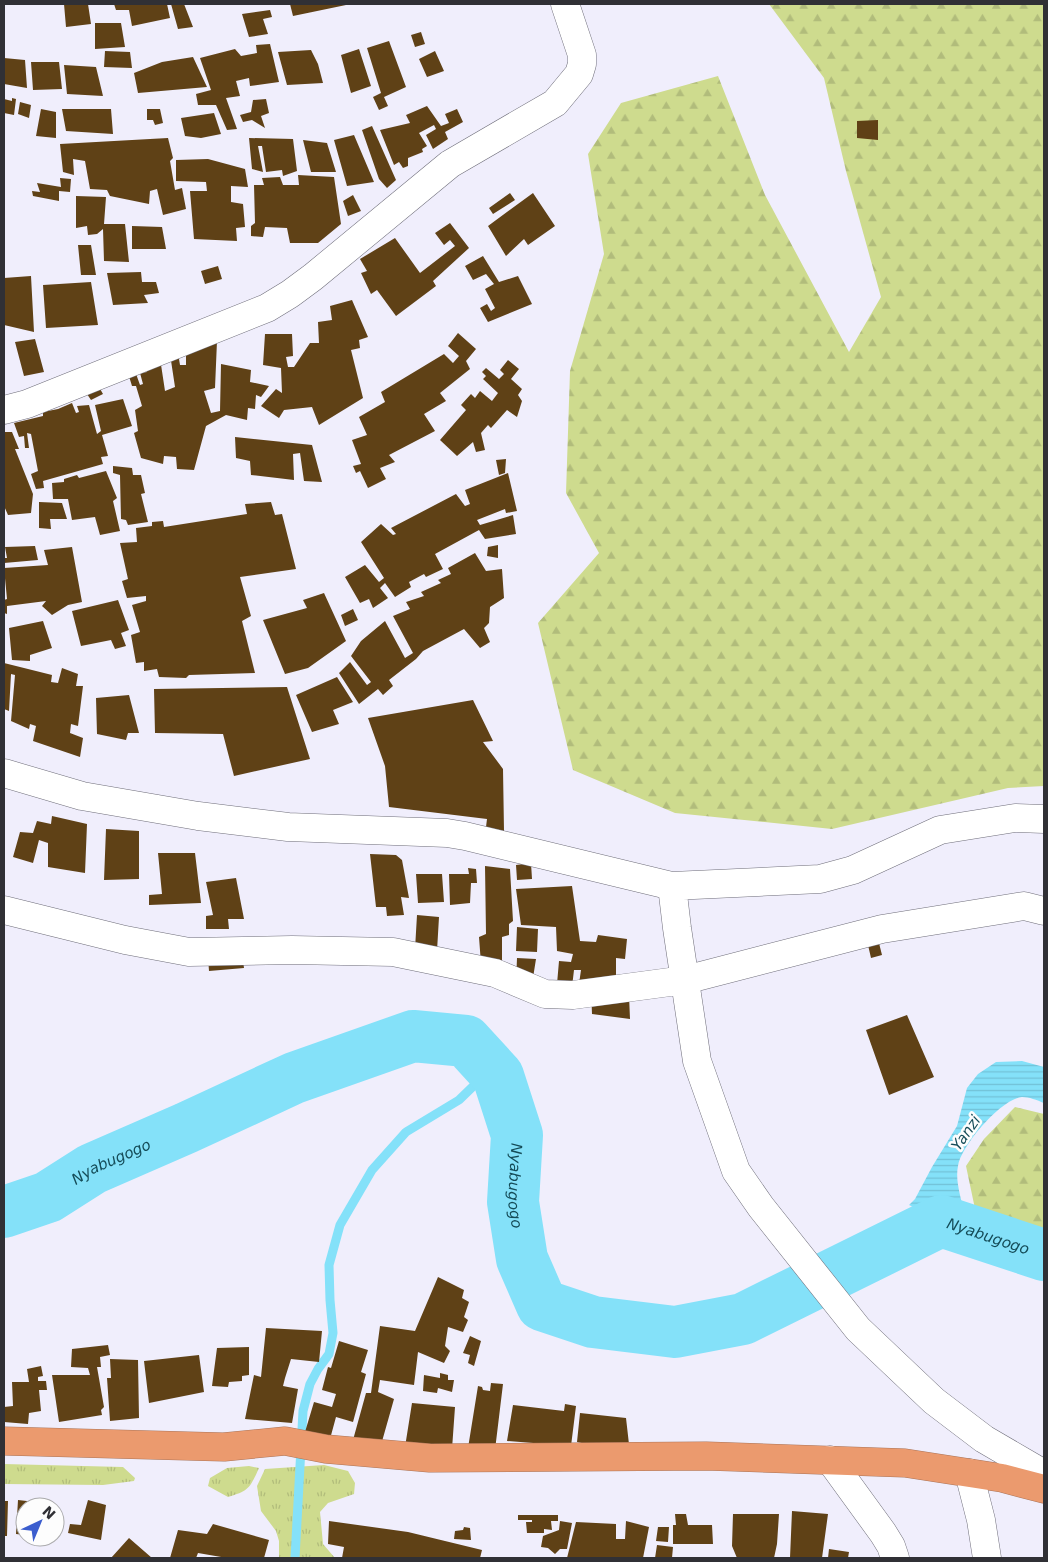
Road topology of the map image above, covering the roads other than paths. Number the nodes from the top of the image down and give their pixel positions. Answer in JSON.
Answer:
{"nodes":[{"id":1,"x":565,"y":4,"type":"edge"},
{"id":2,"x":4,"y":410,"type":"edge"},
{"id":3,"x":4,"y":773,"type":"edge"},
{"id":4,"x":1044,"y":819,"type":"edge"},
{"id":5,"x":672,"y":886,"type":"junction"},
{"id":6,"x":4,"y":910,"type":"edge"},
{"id":7,"x":1044,"y":911,"type":"edge"},
{"id":8,"x":684,"y":980,"type":"junction"},
{"id":9,"x":4,"y":1441,"type":"edge"},
{"id":10,"x":830,"y":1460,"type":"junction"},
{"id":11,"x":969,"y":1473,"type":"junction"},
{"id":12,"x":1044,"y":1474,"type":"edge"},
{"id":13,"x":1044,"y":1489,"type":"edge"},
{"id":14,"x":895,"y":1558,"type":"edge"},
{"id":15,"x":987,"y":1558,"type":"edge"}],
"edges":[{"from":1,"to":2,"type":"street"},
{"from":3,"to":5,"type":"street"},
{"from":4,"to":5,"type":"street"},
{"from":5,"to":8,"type":"street"},
{"from":6,"to":8,"type":"street"},
{"from":7,"to":8,"type":"street"},
{"from":8,"to":12,"type":"street"},
{"from":9,"to":10,"type":"highway"},
{"from":10,"to":11,"type":"highway"},
{"from":10,"to":14,"type":"street"},
{"from":11,"to":13,"type":"highway"},
{"from":11,"to":15,"type":"street"}]}
